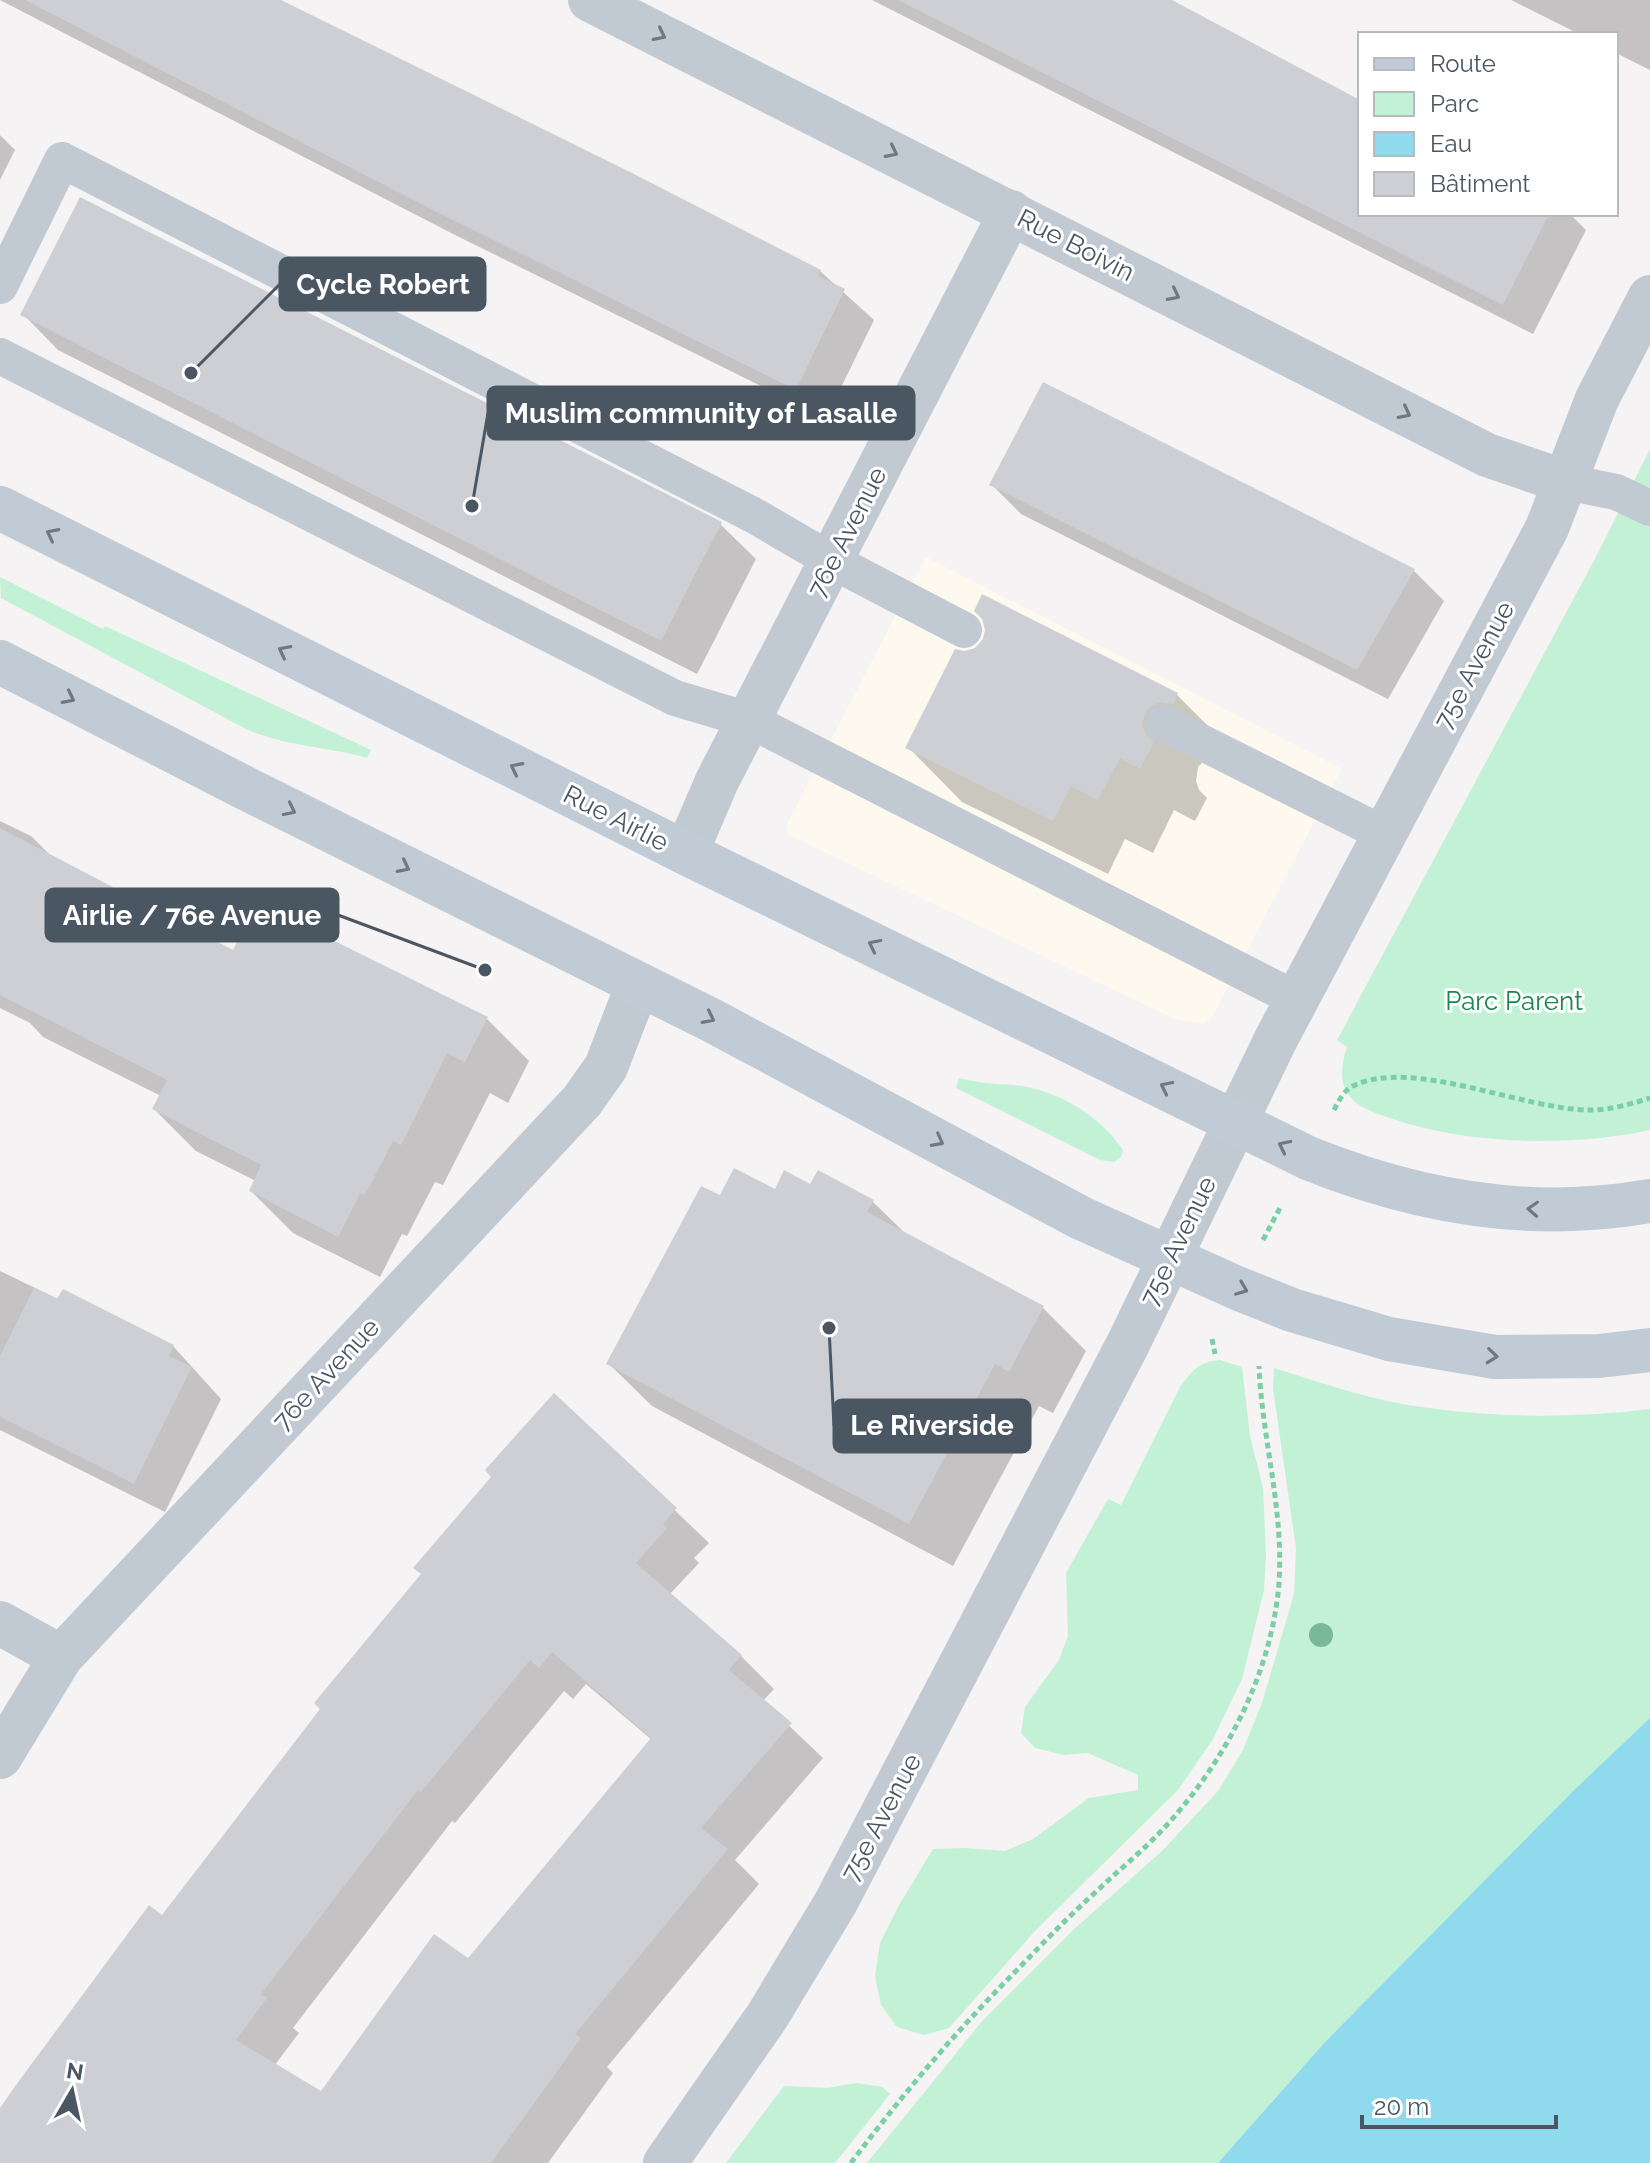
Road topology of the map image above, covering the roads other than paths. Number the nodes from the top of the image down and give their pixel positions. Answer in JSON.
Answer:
{"nodes":[{"id":1,"x":590,"y":0,"type":"edge"},
{"id":2,"x":1011,"y":212,"type":"junction"},
{"id":3,"x":0,"y":286,"type":"edge"},
{"id":4,"x":1650,"y":297,"type":"edge"},
{"id":5,"x":0,"y":356,"type":"edge"},
{"id":6,"x":1566,"y":482,"type":"junction"},
{"id":7,"x":0,"y":508,"type":"edge"},
{"id":8,"x":1650,"y":508,"type":"edge"},
{"id":9,"x":832,"y":561,"type":"junction"},
{"id":10,"x":964,"y":630,"type":"dead end"},
{"id":11,"x":0,"y":662,"type":"edge"},
{"id":12,"x":749,"y":720,"type":"junction"},
{"id":13,"x":1163,"y":723,"type":"dead end"},
{"id":14,"x":1384,"y":834,"type":"junction"},
{"id":15,"x":686,"y":853,"type":"junction"},
{"id":16,"x":638,"y":984,"type":"junction"},
{"id":17,"x":1298,"y":1000,"type":"junction"},
{"id":18,"x":1236,"y":1122,"type":"junction"},
{"id":19,"x":1650,"y":1201,"type":"edge"},
{"id":20,"x":1170,"y":1259,"type":"junction"},
{"id":21,"x":1650,"y":1350,"type":"edge"},
{"id":22,"x":0,"y":1623,"type":"edge"},
{"id":23,"x":61,"y":1657,"type":"junction"},
{"id":24,"x":0,"y":1757,"type":"edge"},
{"id":25,"x":665,"y":2163,"type":"edge"}],
"edges":[{"from":1,"to":2,"type":"street","name":"Rue Boivin","one_way":true},
{"from":2,"to":6,"type":"street","name":"Rue Boivin","one_way":true},
{"from":2,"to":9,"type":"street","name":"76e Avenue"},
{"from":3,"to":9,"type":"lane"},
{"from":4,"to":6,"type":"street","name":"75e Avenue"},
{"from":5,"to":12,"type":"lane"},
{"from":6,"to":8,"type":"lane"},
{"from":6,"to":14,"type":"street","name":"75e Avenue"},
{"from":15,"to":7,"type":"main road","name":"Rue Airlie","one_way":true},
{"from":9,"to":10,"type":"lane"},
{"from":9,"to":12,"type":"street","name":"76e Avenue"},
{"from":11,"to":16,"type":"main road","one_way":true},
{"from":12,"to":15,"type":"street","name":"76e Avenue"},
{"from":12,"to":17,"type":"lane"},
{"from":13,"to":14,"type":"lane"},
{"from":14,"to":17,"type":"street","name":"75e Avenue"},
{"from":18,"to":15,"type":"main road","name":"Rue Airlie","one_way":true},
{"from":16,"to":20,"type":"main road","one_way":true},
{"from":16,"to":23,"type":"street","name":"76e Avenue"},
{"from":17,"to":18,"type":"street","name":"75e Avenue"},
{"from":19,"to":18,"type":"main road","name":"Rue Airlie","one_way":true},
{"from":18,"to":20,"type":"street","name":"75e Avenue"},
{"from":20,"to":21,"type":"main road","one_way":true},
{"from":20,"to":25,"type":"street","name":"75e Avenue"},
{"from":22,"to":23,"type":"street"},
{"from":23,"to":24,"type":"street","name":"76e Avenue"}]}
